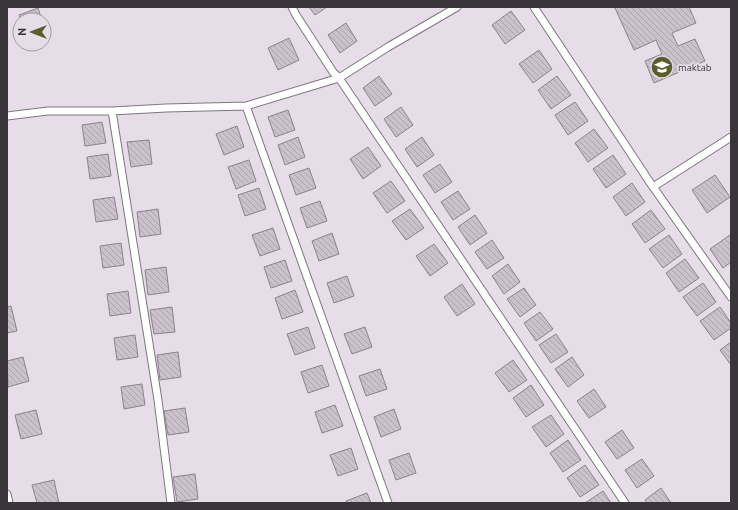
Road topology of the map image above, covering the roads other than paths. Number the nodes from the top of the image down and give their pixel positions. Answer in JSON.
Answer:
{"nodes":[{"id":1,"x":292,"y":7,"type":"edge"},
{"id":2,"x":457,"y":7,"type":"edge"},
{"id":3,"x":534,"y":7,"type":"edge"},
{"id":4,"x":339,"y":78,"type":"junction"},
{"id":5,"x":246,"y":106,"type":"junction"},
{"id":6,"x":112,"y":112,"type":"junction"},
{"id":7,"x":7,"y":116,"type":"edge"},
{"id":8,"x":731,"y":137,"type":"edge"},
{"id":9,"x":653,"y":187,"type":"junction"},
{"id":10,"x":731,"y":297,"type":"edge"},
{"id":11,"x":7,"y":494,"type":"edge"},
{"id":12,"x":9,"y":503,"type":"edge"},
{"id":13,"x":171,"y":503,"type":"edge"},
{"id":14,"x":388,"y":503,"type":"edge"},
{"id":15,"x":625,"y":503,"type":"edge"}],
"edges":[{"from":1,"to":4,"type":"lane"},
{"from":2,"to":4,"type":"lane"},
{"from":3,"to":9,"type":"lane"},
{"from":4,"to":5,"type":"lane"},
{"from":4,"to":15,"type":"lane"},
{"from":5,"to":6,"type":"lane"},
{"from":5,"to":14,"type":"lane"},
{"from":6,"to":7,"type":"lane"},
{"from":6,"to":13,"type":"lane"},
{"from":8,"to":9,"type":"lane"},
{"from":9,"to":10,"type":"lane"},
{"from":11,"to":12,"type":"lane"}]}
